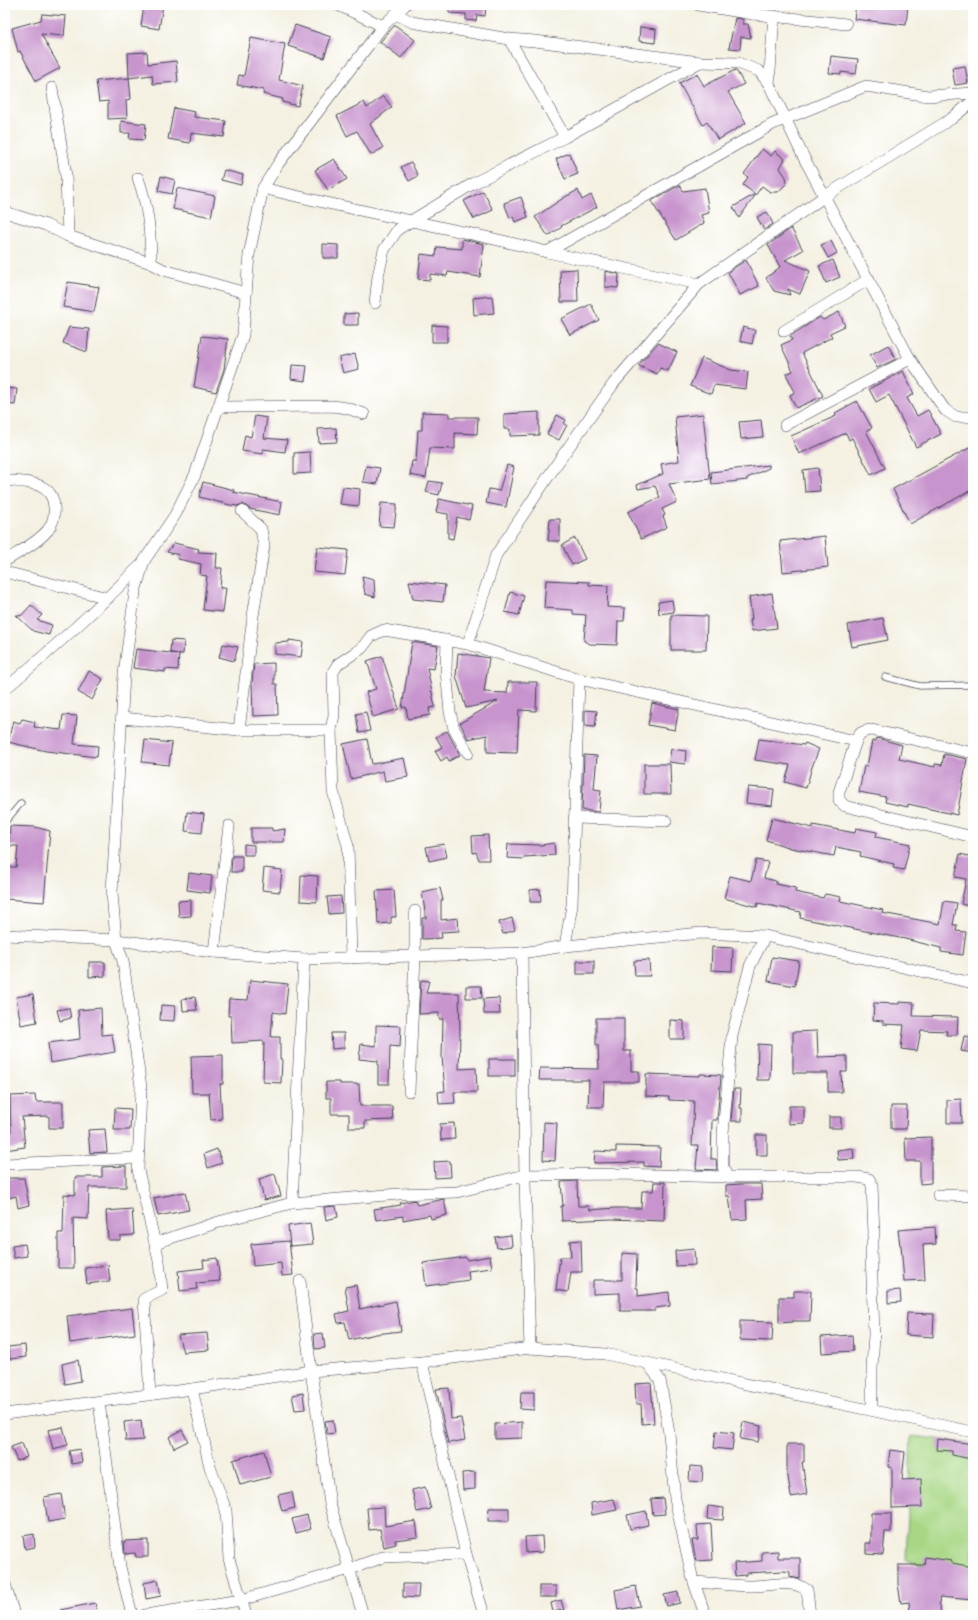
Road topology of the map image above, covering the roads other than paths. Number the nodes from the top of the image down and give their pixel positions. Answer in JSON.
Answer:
{"nodes":[{"id":1,"x":338,"y":5,"type":"edge"},
{"id":2,"x":405,"y":5,"type":"edge"},
{"id":3,"x":698,"y":5,"type":"edge"},
{"id":4,"x":753,"y":9,"type":"edge"},
{"id":5,"x":396,"y":14,"type":"junction"},
{"id":6,"x":774,"y":16,"type":"junction"},
{"id":7,"x":846,"y":24,"type":"dead end"},
{"id":8,"x":383,"y":26,"type":"junction"},
{"id":9,"x":509,"y":39,"type":"junction"},
{"id":10,"x":700,"y":62,"type":"junction"},
{"id":11,"x":770,"y":84,"type":"junction"},
{"id":12,"x":52,"y":88,"type":"dead end"},
{"id":13,"x":973,"y":93,"type":"edge"},
{"id":14,"x":973,"y":101,"type":"edge"},
{"id":15,"x":786,"y":118,"type":"junction"},
{"id":16,"x":565,"y":137,"type":"junction"},
{"id":17,"x":138,"y":178,"type":"dead end"},
{"id":18,"x":263,"y":188,"type":"junction"},
{"id":19,"x":825,"y":196,"type":"junction"},
{"id":20,"x":5,"y":212,"type":"edge"},
{"id":21,"x":411,"y":221,"type":"junction"},
{"id":22,"x":68,"y":236,"type":"junction"},
{"id":23,"x":547,"y":252,"type":"junction"},
{"id":24,"x":151,"y":263,"type":"junction"},
{"id":25,"x":868,"y":279,"type":"junction"},
{"id":26,"x":699,"y":284,"type":"junction"},
{"id":27,"x":246,"y":293,"type":"junction"},
{"id":28,"x":375,"y":303,"type":"dead end"},
{"id":29,"x":784,"y":330,"type":"dead end"},
{"id":30,"x":910,"y":359,"type":"junction"},
{"id":31,"x":219,"y":407,"type":"junction"},
{"id":32,"x":364,"y":414,"type":"dead end"},
{"id":33,"x":973,"y":417,"type":"edge"},
{"id":34,"x":785,"y":425,"type":"dead end"},
{"id":35,"x":12,"y":481,"type":"dead end"},
{"id":36,"x":242,"y":511,"type":"dead end"},
{"id":37,"x":5,"y":561,"type":"edge"},
{"id":38,"x":144,"y":562,"type":"junction"},
{"id":39,"x":5,"y":572,"type":"edge"},
{"id":40,"x":108,"y":598,"type":"junction"},
{"id":41,"x":447,"y":640,"type":"junction"},
{"id":42,"x":468,"y":644,"type":"junction"},
{"id":43,"x":885,"y":677,"type":"dead end"},
{"id":44,"x":579,"y":679,"type":"junction"},
{"id":45,"x":973,"y":685,"type":"edge"},
{"id":46,"x":5,"y":689,"type":"edge"},
{"id":47,"x":122,"y":718,"type":"junction"},
{"id":48,"x":239,"y":730,"type":"junction"},
{"id":49,"x":331,"y":730,"type":"junction"},
{"id":50,"x":856,"y":741,"type":"junction"},
{"id":51,"x":468,"y":753,"type":"dead end"},
{"id":52,"x":973,"y":753,"type":"edge"},
{"id":53,"x":21,"y":803,"type":"dead end"},
{"id":54,"x":574,"y":818,"type":"junction"},
{"id":55,"x":666,"y":821,"type":"dead end"},
{"id":56,"x":5,"y":822,"type":"edge"},
{"id":57,"x":229,"y":826,"type":"dead end"},
{"id":58,"x":973,"y":837,"type":"edge"},
{"id":59,"x":415,"y":911,"type":"dead end"},
{"id":60,"x":5,"y":935,"type":"edge"},
{"id":61,"x":765,"y":936,"type":"junction"},
{"id":62,"x":116,"y":940,"type":"junction"},
{"id":63,"x":566,"y":946,"type":"junction"},
{"id":64,"x":214,"y":952,"type":"junction"},
{"id":65,"x":522,"y":953,"type":"junction"},
{"id":66,"x":415,"y":956,"type":"junction"},
{"id":67,"x":352,"y":958,"type":"junction"},
{"id":68,"x":304,"y":959,"type":"junction"},
{"id":69,"x":973,"y":983,"type":"edge"},
{"id":70,"x":409,"y":1091,"type":"dead end"},
{"id":71,"x":138,"y":1158,"type":"junction"},
{"id":72,"x":5,"y":1164,"type":"edge"},
{"id":73,"x":525,"y":1175,"type":"junction"},
{"id":74,"x":727,"y":1177,"type":"junction"},
{"id":75,"x":938,"y":1195,"type":"dead end"},
{"id":76,"x":973,"y":1196,"type":"edge"},
{"id":77,"x":292,"y":1203,"type":"junction"},
{"id":78,"x":155,"y":1243,"type":"junction"},
{"id":79,"x":300,"y":1281,"type":"dead end"},
{"id":80,"x":530,"y":1348,"type":"junction"},
{"id":81,"x":422,"y":1362,"type":"junction"},
{"id":82,"x":648,"y":1364,"type":"junction"},
{"id":83,"x":311,"y":1371,"type":"junction"},
{"id":84,"x":192,"y":1389,"type":"junction"},
{"id":85,"x":150,"y":1395,"type":"junction"},
{"id":86,"x":99,"y":1402,"type":"junction"},
{"id":87,"x":872,"y":1409,"type":"junction"},
{"id":88,"x":5,"y":1414,"type":"edge"},
{"id":89,"x":973,"y":1432,"type":"edge"},
{"id":90,"x":466,"y":1554,"type":"junction"},
{"id":91,"x":350,"y":1568,"type":"junction"},
{"id":92,"x":694,"y":1582,"type":"junction"},
{"id":93,"x":5,"y":1584,"type":"edge"},
{"id":94,"x":241,"y":1600,"type":"junction"},
{"id":95,"x":14,"y":1615,"type":"edge"},
{"id":96,"x":132,"y":1615,"type":"edge"},
{"id":97,"x":145,"y":1615,"type":"edge"},
{"id":98,"x":246,"y":1615,"type":"edge"},
{"id":99,"x":363,"y":1615,"type":"edge"},
{"id":100,"x":484,"y":1615,"type":"edge"},
{"id":101,"x":705,"y":1615,"type":"edge"},
{"id":102,"x":810,"y":1615,"type":"edge"}],
"edges":[{"from":1,"to":8,"type":"street"},
{"from":2,"to":5,"type":"street"},
{"from":3,"to":4,"type":"street"},
{"from":4,"to":6,"type":"street"},
{"from":5,"to":8,"type":"street"},
{"from":5,"to":9,"type":"street"},
{"from":6,"to":7,"type":"street"},
{"from":6,"to":11,"type":"street"},
{"from":8,"to":18,"type":"street"},
{"from":9,"to":10,"type":"street"},
{"from":9,"to":16,"type":"street"},
{"from":10,"to":11,"type":"street"},
{"from":10,"to":16,"type":"street"},
{"from":11,"to":15,"type":"street"},
{"from":12,"to":22,"type":"street"},
{"from":13,"to":15,"type":"street"},
{"from":14,"to":19,"type":"street"},
{"from":15,"to":19,"type":"street"},
{"from":15,"to":23,"type":"street"},
{"from":16,"to":21,"type":"street"},
{"from":17,"to":24,"type":"street"},
{"from":18,"to":21,"type":"street"},
{"from":18,"to":27,"type":"street"},
{"from":19,"to":25,"type":"street"},
{"from":19,"to":26,"type":"street"},
{"from":20,"to":22,"type":"street"},
{"from":21,"to":23,"type":"street"},
{"from":21,"to":28,"type":"street"},
{"from":22,"to":24,"type":"street"},
{"from":23,"to":26,"type":"street"},
{"from":24,"to":27,"type":"street"},
{"from":25,"to":29,"type":"street"},
{"from":25,"to":30,"type":"street"},
{"from":26,"to":42,"type":"street"},
{"from":27,"to":31,"type":"street"},
{"from":30,"to":33,"type":"street"},
{"from":30,"to":34,"type":"street"},
{"from":31,"to":32,"type":"street"},
{"from":31,"to":38,"type":"street"},
{"from":35,"to":37,"type":"street"},
{"from":36,"to":48,"type":"street"},
{"from":38,"to":40,"type":"street"},
{"from":38,"to":47,"type":"street"},
{"from":39,"to":40,"type":"street"},
{"from":40,"to":46,"type":"street"},
{"from":41,"to":42,"type":"street"},
{"from":41,"to":49,"type":"street"},
{"from":41,"to":51,"type":"street"},
{"from":42,"to":44,"type":"street"},
{"from":43,"to":45,"type":"lane"},
{"from":44,"to":50,"type":"street"},
{"from":44,"to":54,"type":"street"},
{"from":47,"to":48,"type":"street"},
{"from":47,"to":62,"type":"street"},
{"from":48,"to":49,"type":"street"},
{"from":49,"to":67,"type":"street"},
{"from":50,"to":52,"type":"street"},
{"from":50,"to":58,"type":"street"},
{"from":53,"to":56,"type":"lane"},
{"from":54,"to":55,"type":"street"},
{"from":54,"to":63,"type":"street"},
{"from":57,"to":64,"type":"street"},
{"from":59,"to":66,"type":"street"},
{"from":60,"to":62,"type":"street"},
{"from":61,"to":63,"type":"street"},
{"from":61,"to":69,"type":"street"},
{"from":61,"to":74,"type":"street"},
{"from":62,"to":64,"type":"street"},
{"from":62,"to":71,"type":"street"},
{"from":63,"to":65,"type":"street"},
{"from":64,"to":68,"type":"street"},
{"from":65,"to":66,"type":"street"},
{"from":65,"to":73,"type":"street"},
{"from":66,"to":67,"type":"street"},
{"from":66,"to":70,"type":"street"},
{"from":67,"to":68,"type":"street"},
{"from":68,"to":77,"type":"street"},
{"from":71,"to":72,"type":"street"},
{"from":71,"to":78,"type":"street"},
{"from":73,"to":74,"type":"street"},
{"from":73,"to":77,"type":"street"},
{"from":73,"to":80,"type":"street"},
{"from":74,"to":87,"type":"street"},
{"from":75,"to":76,"type":"street"},
{"from":77,"to":78,"type":"street"},
{"from":78,"to":85,"type":"street"},
{"from":79,"to":83,"type":"street"},
{"from":80,"to":81,"type":"street"},
{"from":80,"to":82,"type":"street"},
{"from":81,"to":83,"type":"street"},
{"from":81,"to":90,"type":"street"},
{"from":82,"to":87,"type":"street"},
{"from":82,"to":92,"type":"street"},
{"from":83,"to":84,"type":"street"},
{"from":83,"to":91,"type":"street"},
{"from":84,"to":85,"type":"street"},
{"from":84,"to":94,"type":"street"},
{"from":85,"to":86,"type":"street"},
{"from":86,"to":88,"type":"street"},
{"from":86,"to":96,"type":"street"},
{"from":87,"to":89,"type":"street"},
{"from":90,"to":91,"type":"street"},
{"from":90,"to":100,"type":"street"},
{"from":91,"to":94,"type":"street"},
{"from":91,"to":99,"type":"street"},
{"from":92,"to":101,"type":"street"},
{"from":92,"to":102,"type":"street"},
{"from":93,"to":95,"type":"street"},
{"from":94,"to":97,"type":"street"},
{"from":94,"to":98,"type":"street"}]}
